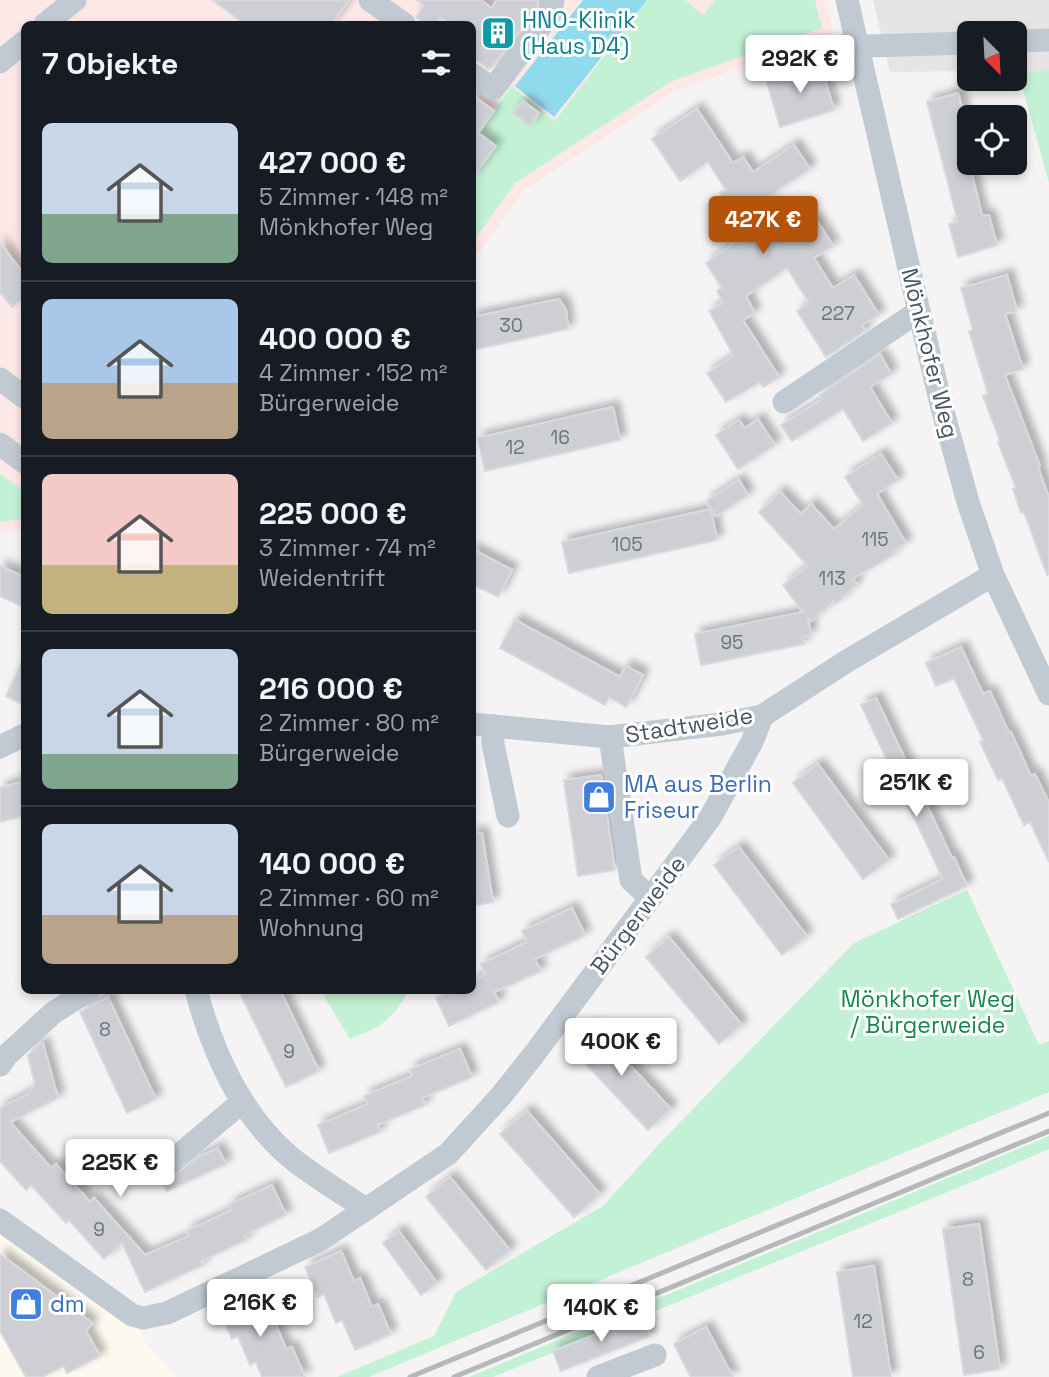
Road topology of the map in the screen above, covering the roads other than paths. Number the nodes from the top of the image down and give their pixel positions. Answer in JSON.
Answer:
{"nodes":[{"id":1,"x":75,"y":0,"type":"edge"},
{"id":2,"x":370,"y":0,"type":"edge"},
{"id":3,"x":553,"y":0,"type":"edge"},
{"id":4,"x":846,"y":0,"type":"edge"},
{"id":5,"x":49,"y":21,"type":"edge"},
{"id":6,"x":400,"y":21,"type":"edge"},
{"id":7,"x":1049,"y":40,"type":"edge"},
{"id":8,"x":1027,"y":41,"type":"edge"},
{"id":9,"x":957,"y":43,"type":"edge"},
{"id":10,"x":858,"y":48,"type":"junction"},
{"id":11,"x":476,"y":77,"type":"edge"},
{"id":12,"x":919,"y":311,"type":"junction"},
{"id":13,"x":0,"y":379,"type":"edge"},
{"id":14,"x":21,"y":395,"type":"edge"},
{"id":15,"x":784,"y":402,"type":"dead end"},
{"id":16,"x":0,"y":444,"type":"edge"},
{"id":17,"x":21,"y":460,"type":"edge"},
{"id":18,"x":993,"y":575,"type":"junction"},
{"id":19,"x":1049,"y":694,"type":"edge"},
{"id":20,"x":762,"y":716,"type":"junction"},
{"id":21,"x":483,"y":725,"type":"edge"},
{"id":22,"x":21,"y":736,"type":"edge"},
{"id":23,"x":610,"y":737,"type":"junction"},
{"id":24,"x":0,"y":747,"type":"edge"},
{"id":25,"x":508,"y":816,"type":"dead end"},
{"id":26,"x":650,"y":898,"type":"junction"},
{"id":27,"x":83,"y":994,"type":"edge"},
{"id":28,"x":196,"y":994,"type":"edge"},
{"id":29,"x":0,"y":1065,"type":"edge"},
{"id":30,"x":242,"y":1101,"type":"junction"},
{"id":31,"x":173,"y":1160,"type":"dead end"},
{"id":32,"x":366,"y":1209,"type":"junction"},
{"id":33,"x":0,"y":1220,"type":"edge"},
{"id":34,"x":654,"y":1354,"type":"dead end"},
{"id":35,"x":598,"y":1377,"type":"edge"}],
"edges":[{"from":1,"to":5,"type":"street"},
{"from":2,"to":6,"type":"street"},
{"from":3,"to":11,"type":"street"},
{"from":4,"to":10,"type":"street","name":"Mönkhofer Weg"},
{"from":7,"to":8,"type":"street"},
{"from":9,"to":10,"type":"street"},
{"from":10,"to":12,"type":"street","name":"Mönkhofer Weg"},
{"from":12,"to":15,"type":"street"},
{"from":12,"to":18,"type":"street","name":"Mönkhofer Weg"},
{"from":13,"to":14,"type":"street"},
{"from":16,"to":17,"type":"street"},
{"from":18,"to":19,"type":"street","name":"Mönkhofer Weg"},
{"from":18,"to":20,"type":"street","name":"Stadtweide"},
{"from":20,"to":23,"type":"street","name":"Stadtweide"},
{"from":20,"to":26,"type":"street","name":"Bürgerweide"},
{"from":21,"to":23,"type":"street","name":"Stadtweide"},
{"from":21,"to":25,"type":"street"},
{"from":22,"to":24,"type":"street"},
{"from":23,"to":26,"type":"street"},
{"from":26,"to":32,"type":"street","name":"Bürgerweide"},
{"from":27,"to":29,"type":"street"},
{"from":28,"to":30,"type":"street"},
{"from":30,"to":31,"type":"street"},
{"from":30,"to":32,"type":"street"},
{"from":32,"to":33,"type":"street","name":"Bürgerweide"},
{"from":34,"to":35,"type":"street"}]}
